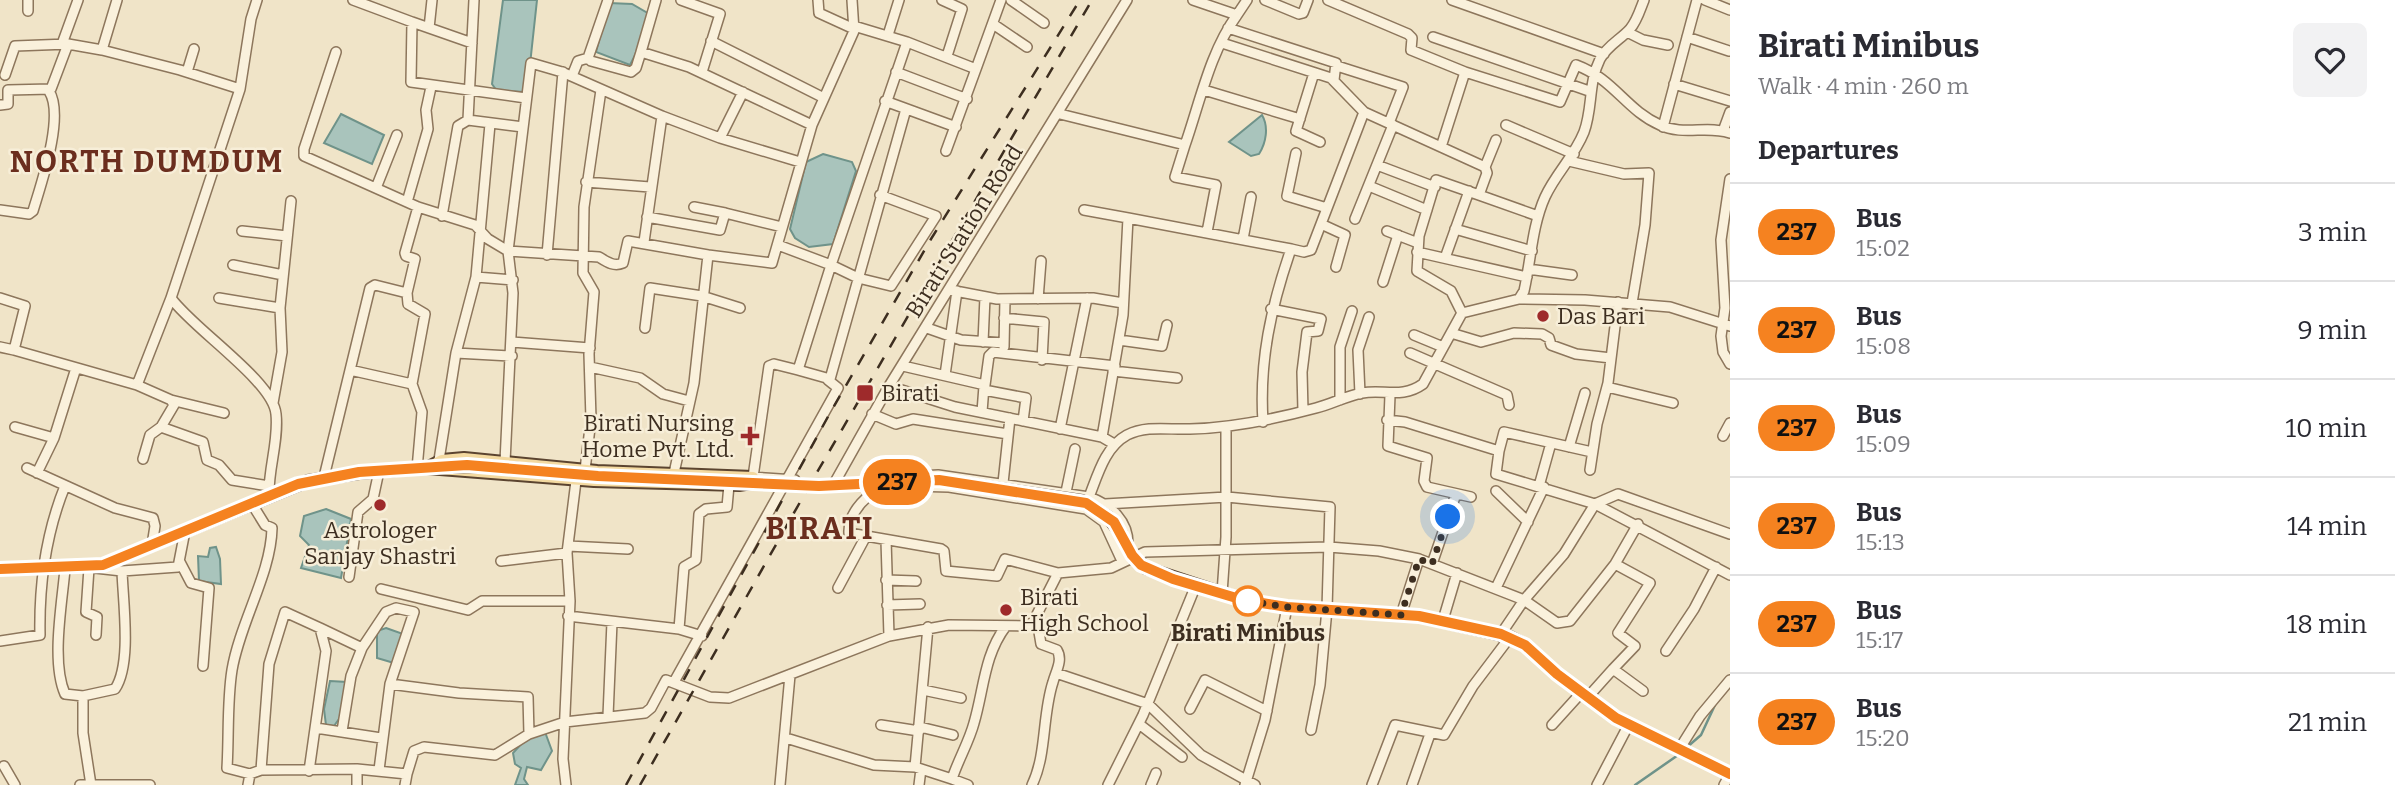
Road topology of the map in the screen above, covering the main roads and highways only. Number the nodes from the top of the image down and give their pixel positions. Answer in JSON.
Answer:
{"nodes":[{"id":1,"x":430,"y":466,"type":"junction"},
{"id":2,"x":580,"y":473,"type":"junction"},
{"id":3,"x":0,"y":569,"type":"edge"},
{"id":4,"x":1730,"y":774,"type":"edge"}],
"edges":[{"from":1,"to":2,"type":"main road"},
{"from":1,"to":2,"type":"main road"},
{"from":1,"to":3,"type":"main road"},
{"from":1,"to":4,"type":"main road","bridge":true},
{"from":2,"to":2,"type":"main road"}]}
